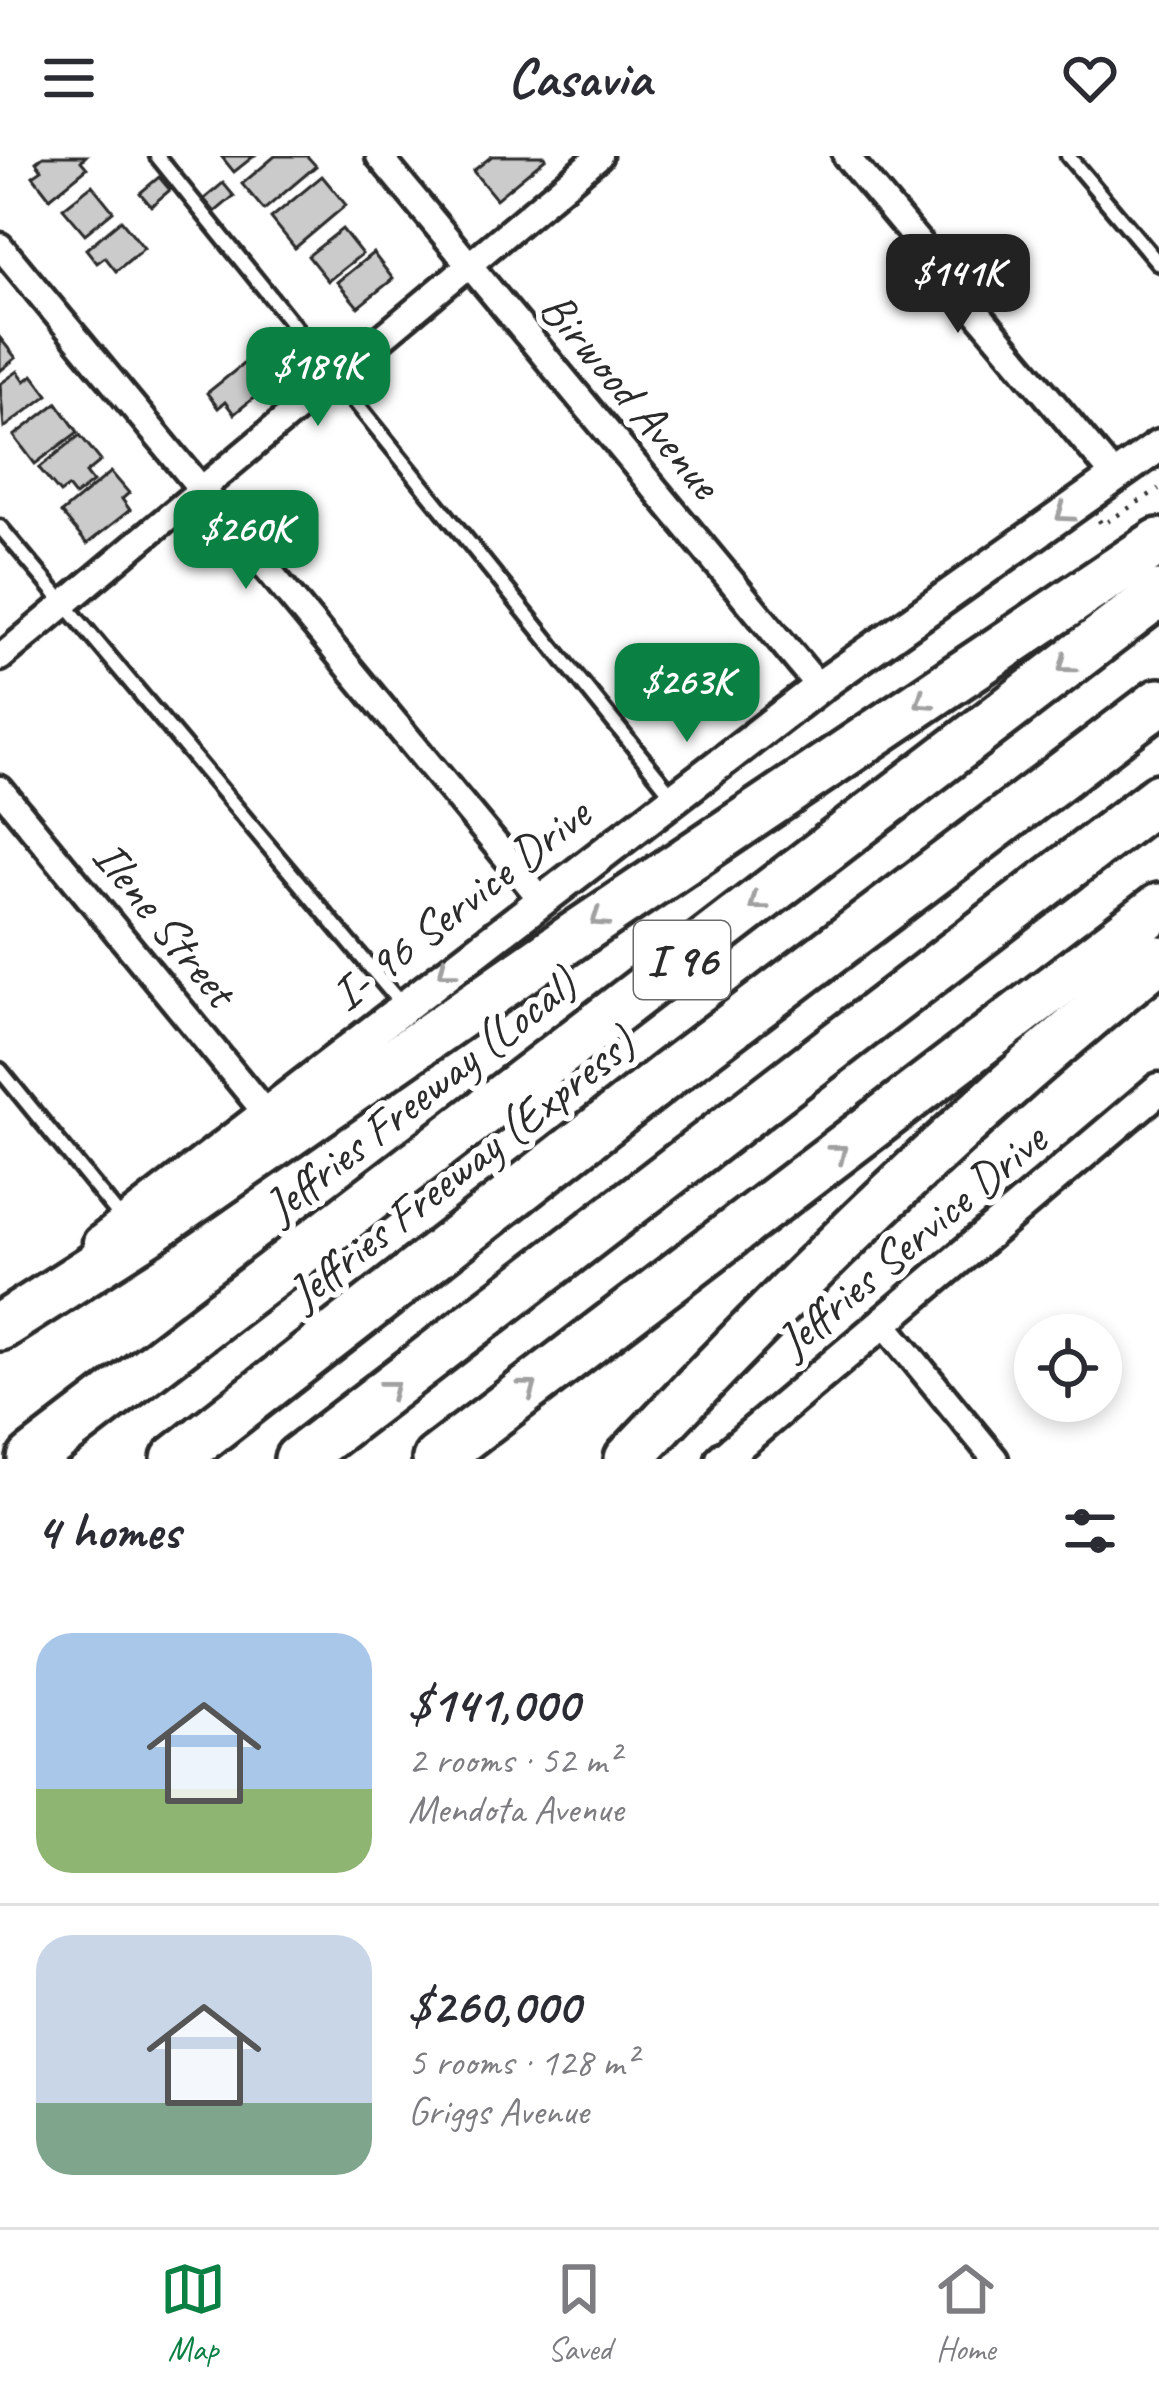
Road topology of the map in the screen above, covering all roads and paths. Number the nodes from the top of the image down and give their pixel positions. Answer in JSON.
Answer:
{"nodes":[{"id":1,"x":157,"y":156,"type":"edge"},
{"id":2,"x":379,"y":156,"type":"edge"},
{"id":3,"x":598,"y":156,"type":"edge"},
{"id":4,"x":846,"y":156,"type":"edge"},
{"id":5,"x":1068,"y":156,"type":"edge"},
{"id":6,"x":0,"y":246,"type":"edge"},
{"id":7,"x":1159,"y":264,"type":"edge"},
{"id":8,"x":469,"y":265,"type":"junction"},
{"id":9,"x":337,"y":374,"type":"junction"},
{"id":10,"x":1159,"y":446,"type":"edge"},
{"id":11,"x":1115,"y":477,"type":"junction"},
{"id":12,"x":199,"y":489,"type":"junction"},
{"id":13,"x":0,"y":526,"type":"edge"},
{"id":14,"x":1159,"y":542,"type":"edge"},
{"id":15,"x":1159,"y":594,"type":"edge"},
{"id":16,"x":64,"y":604,"type":"junction"},
{"id":17,"x":0,"y":658,"type":"edge"},
{"id":18,"x":819,"y":687,"type":"junction"},
{"id":19,"x":1159,"y":702,"type":"edge"},
{"id":20,"x":0,"y":789,"type":"edge"},
{"id":21,"x":674,"y":797,"type":"junction"},
{"id":22,"x":1159,"y":797,"type":"edge"},
{"id":23,"x":540,"y":898,"type":"junction"},
{"id":24,"x":1159,"y":907,"type":"edge"},
{"id":25,"x":1159,"y":959,"type":"edge"},
{"id":26,"x":402,"y":1005,"type":"junction"},
{"id":27,"x":0,"y":1070,"type":"edge"},
{"id":28,"x":1156,"y":1099,"type":"edge"},
{"id":29,"x":264,"y":1111,"type":"junction"},
{"id":30,"x":124,"y":1222,"type":"junction"},
{"id":31,"x":883,"y":1322,"type":"junction"},
{"id":32,"x":0,"y":1323,"type":"edge"},
{"id":33,"x":31,"y":1459,"type":"edge"},
{"id":34,"x":175,"y":1459,"type":"edge"},
{"id":35,"x":298,"y":1459,"type":"edge"},
{"id":36,"x":436,"y":1459,"type":"edge"},
{"id":37,"x":628,"y":1459,"type":"edge"},
{"id":38,"x":722,"y":1459,"type":"edge"},
{"id":39,"x":995,"y":1459,"type":"edge"}],
"edges":[{"from":1,"to":9,"type":"lane"},
{"from":2,"to":8,"type":"street","name":"Birwood Avenue"},
{"from":3,"to":8,"type":"street"},
{"from":4,"to":11,"type":"street"},
{"from":5,"to":7,"type":"lane"},
{"from":6,"to":12,"type":"street"},
{"from":8,"to":9,"type":"street"},
{"from":8,"to":18,"type":"street","name":"Birwood Avenue"},
{"from":9,"to":12,"type":"street"},
{"from":9,"to":21,"type":"lane"},
{"from":10,"to":11,"type":"street","name":"I- 96 Service Drive"},
{"from":11,"to":18,"type":"street","name":"I- 96 Service Drive","one_way":true},
{"from":12,"to":16,"type":"street"},
{"from":12,"to":23,"type":"street"},
{"from":13,"to":16,"type":"lane"},
{"from":14,"to":32,"type":"highway","one_way":true},
{"from":15,"to":33,"type":"highway","name":"Jeffries Freeway (Local)","number":"I 96","one_way":true},
{"from":16,"to":17,"type":"street"},
{"from":16,"to":26,"type":"lane"},
{"from":18,"to":21,"type":"street","name":"I- 96 Service Drive"},
{"from":19,"to":34,"type":"highway","name":"Jeffries Freeway (Express)","number":"I 96"},
{"from":20,"to":29,"type":"street","name":"Ilene Street"},
{"from":21,"to":23,"type":"street","name":"I- 96 Service Drive"},
{"from":35,"to":22,"type":"highway","one_way":true},
{"from":23,"to":26,"type":"street","name":"I- 96 Service Drive","one_way":true},
{"from":36,"to":24,"type":"highway","one_way":true},
{"from":25,"to":37,"type":"highway"},
{"from":26,"to":29,"type":"street","name":"I- 96 Service Drive"},
{"from":27,"to":30,"type":"lane"},
{"from":28,"to":31,"type":"street","name":"Jeffries Service Drive"},
{"from":29,"to":30,"type":"street","name":"I- 96 Service Drive"},
{"from":30,"to":32,"type":"street","name":"I- 96 Service Drive"},
{"from":31,"to":38,"type":"street","name":"Jeffries Service Drive"},
{"from":31,"to":39,"type":"street"}]}
